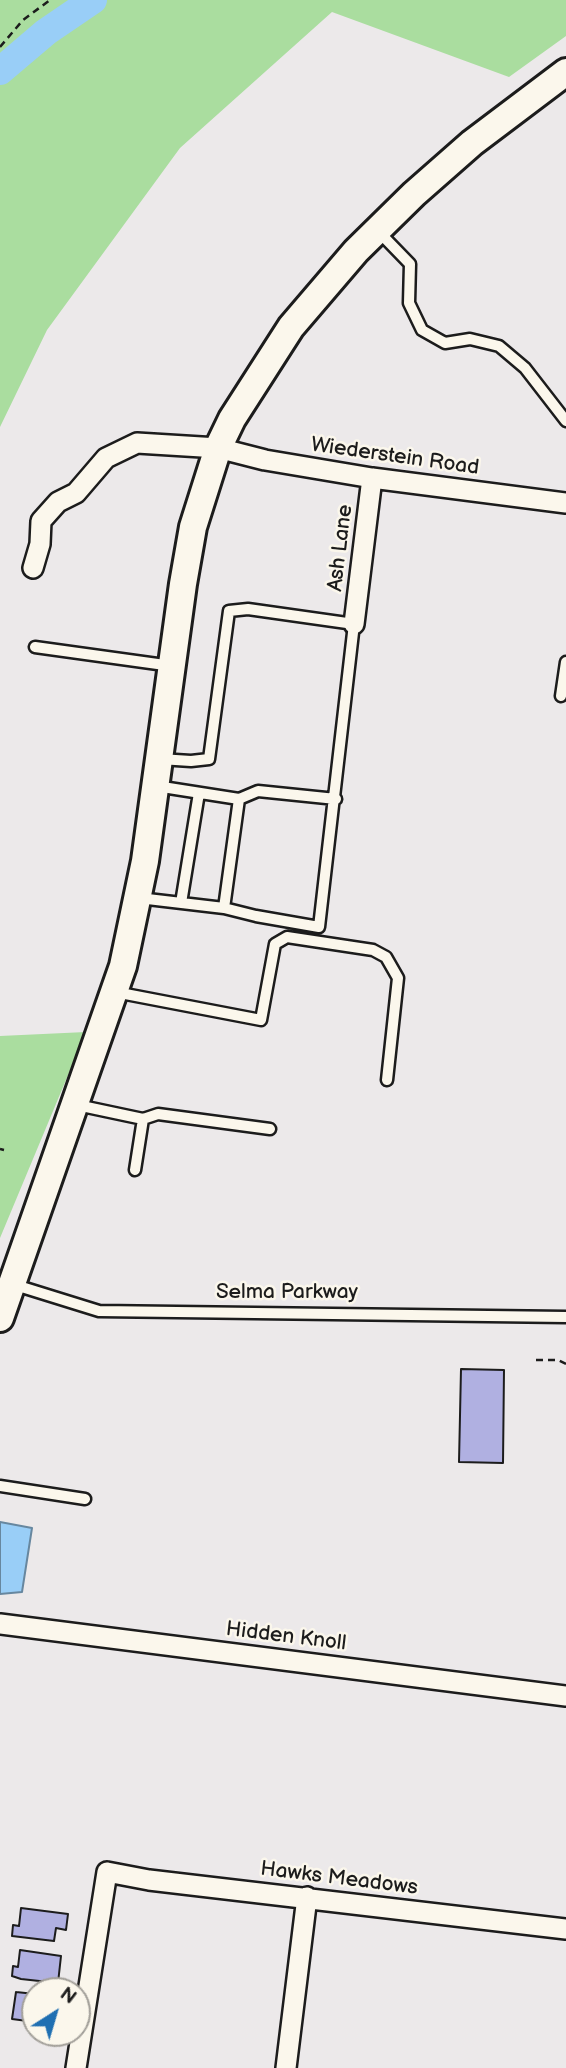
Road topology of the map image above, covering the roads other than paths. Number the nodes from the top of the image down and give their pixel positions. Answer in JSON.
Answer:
{"nodes":[{"id":1,"x":566,"y":72,"type":"edge"},
{"id":2,"x":377,"y":230,"type":"junction"},
{"id":3,"x":566,"y":421,"type":"edge"},
{"id":4,"x":218,"y":448,"type":"junction"},
{"id":5,"x":372,"y":478,"type":"junction"},
{"id":6,"x":566,"y":503,"type":"edge"},
{"id":7,"x":33,"y":568,"type":"dead end"},
{"id":8,"x":354,"y":624,"type":"junction"},
{"id":9,"x":35,"y":647,"type":"dead end"},
{"id":10,"x":566,"y":662,"type":"edge"},
{"id":11,"x":172,"y":666,"type":"junction"},
{"id":12,"x":561,"y":696,"type":"dead end"},
{"id":13,"x":159,"y":759,"type":"junction"},
{"id":14,"x":156,"y":786,"type":"junction"},
{"id":15,"x":200,"y":793,"type":"junction"},
{"id":16,"x":239,"y":799,"type":"junction"},
{"id":17,"x":336,"y":799,"type":"junction"},
{"id":18,"x":139,"y":898,"type":"junction"},
{"id":19,"x":181,"y":903,"type":"junction"},
{"id":20,"x":224,"y":908,"type":"junction"},
{"id":21,"x":114,"y":992,"type":"junction"},
{"id":22,"x":387,"y":1080,"type":"dead end"},
{"id":23,"x":76,"y":1105,"type":"junction"},
{"id":24,"x":143,"y":1119,"type":"junction"},
{"id":25,"x":270,"y":1129,"type":"dead end"},
{"id":26,"x":135,"y":1170,"type":"dead end"},
{"id":27,"x":12,"y":1284,"type":"junction"},
{"id":28,"x":566,"y":1317,"type":"edge"},
{"id":29,"x":0,"y":1318,"type":"edge"},
{"id":30,"x":0,"y":1486,"type":"edge"},
{"id":31,"x":85,"y":1499,"type":"dead end"},
{"id":32,"x":0,"y":1624,"type":"edge"},
{"id":33,"x":566,"y":1696,"type":"edge"},
{"id":34,"x":307,"y":1897,"type":"junction"},
{"id":35,"x":566,"y":1929,"type":"edge"},
{"id":36,"x":76,"y":2068,"type":"edge"},
{"id":37,"x":286,"y":2068,"type":"edge"}],
"edges":[{"from":1,"to":2,"type":"main road"},
{"from":2,"to":3,"type":"lane"},
{"from":2,"to":4,"type":"main road"},
{"from":4,"to":5,"type":"street","name":"Wiederstein Road"},
{"from":4,"to":7,"type":"street","name":"Wiederstein Road"},
{"from":4,"to":11,"type":"main road"},
{"from":5,"to":6,"type":"street","name":"Wiederstein Road"},
{"from":5,"to":8,"type":"street","name":"Ash Lane"},
{"from":8,"to":13,"type":"lane"},
{"from":8,"to":17,"type":"lane"},
{"from":9,"to":11,"type":"lane"},
{"from":10,"to":12,"type":"lane"},
{"from":11,"to":13,"type":"main road"},
{"from":13,"to":14,"type":"main road"},
{"from":14,"to":15,"type":"lane"},
{"from":14,"to":18,"type":"main road"},
{"from":15,"to":16,"type":"lane"},
{"from":15,"to":19,"type":"lane"},
{"from":16,"to":17,"type":"lane"},
{"from":16,"to":20,"type":"lane"},
{"from":17,"to":20,"type":"lane"},
{"from":18,"to":19,"type":"lane"},
{"from":18,"to":21,"type":"main road"},
{"from":19,"to":20,"type":"lane"},
{"from":21,"to":22,"type":"lane"},
{"from":21,"to":23,"type":"main road"},
{"from":23,"to":24,"type":"lane"},
{"from":23,"to":27,"type":"main road"},
{"from":24,"to":25,"type":"lane"},
{"from":24,"to":26,"type":"lane"},
{"from":27,"to":28,"type":"lane","name":"Selma Parkway"},
{"from":27,"to":29,"type":"main road"},
{"from":30,"to":31,"type":"lane"},
{"from":32,"to":33,"type":"street","name":"Hidden Knoll"},
{"from":34,"to":35,"type":"street","name":"Hawks Meadows"},
{"from":34,"to":36,"type":"street","name":"Hawks Meadows"},
{"from":34,"to":37,"type":"street"}]}
